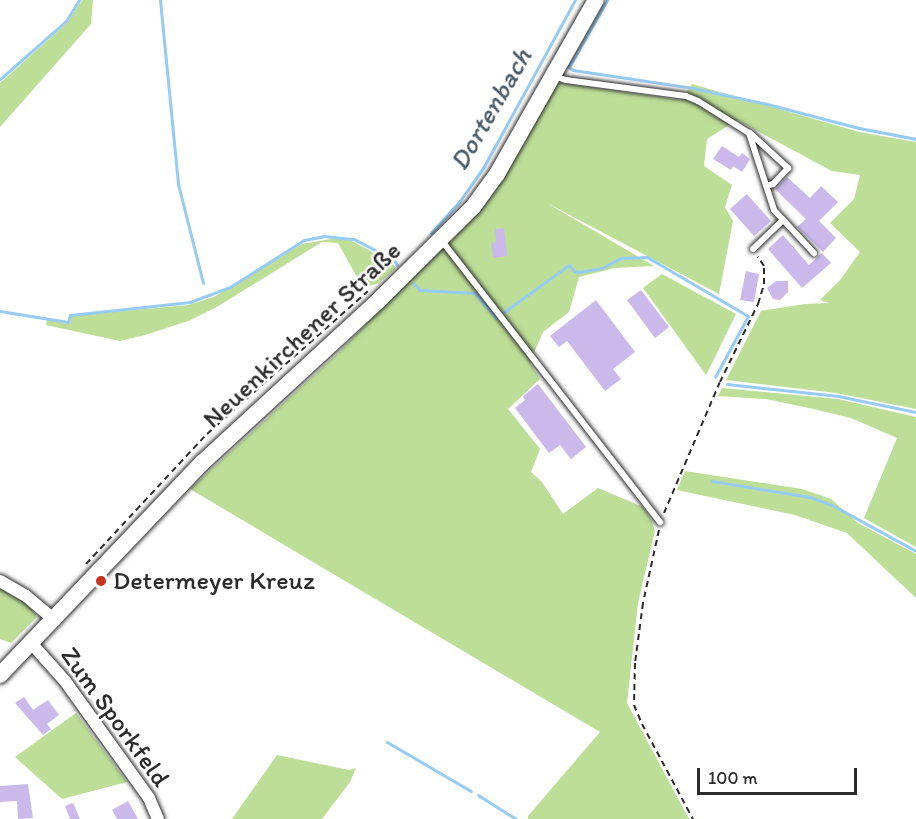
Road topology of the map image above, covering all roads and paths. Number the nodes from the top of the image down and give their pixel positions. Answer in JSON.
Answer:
{"nodes":[{"id":1,"x":596,"y":0,"type":"edge"},
{"id":2,"x":552,"y":75,"type":"junction"},
{"id":3,"x":749,"y":133,"type":"junction"},
{"id":4,"x":766,"y":186,"type":"junction"},
{"id":5,"x":783,"y":220,"type":"junction"},
{"id":6,"x":442,"y":240,"type":"junction"},
{"id":7,"x":753,"y":249,"type":"joint"},
{"id":8,"x":814,"y":252,"type":"dead end"},
{"id":9,"x":374,"y":289,"type":"dead end"},
{"id":10,"x":660,"y":522,"type":"junction"},
{"id":11,"x":83,"y":567,"type":"dead end"},
{"id":12,"x":0,"y":581,"type":"edge"},
{"id":13,"x":55,"y":620,"type":"junction"},
{"id":14,"x":32,"y":644,"type":"junction"},
{"id":15,"x":0,"y":675,"type":"edge"},
{"id":16,"x":158,"y":819,"type":"edge"},
{"id":17,"x":693,"y":819,"type":"edge"}],
"edges":[{"from":1,"to":2,"type":"street","name":"Neuenkirchener Straße"},
{"from":2,"to":3,"type":"lane"},
{"from":2,"to":6,"type":"street","name":"Neuenkirchener Straße"},
{"from":3,"to":4,"type":"lane"},
{"from":3,"to":4,"type":"lane"},
{"from":4,"to":5,"type":"lane"},
{"from":5,"to":7,"type":"lane"},
{"from":5,"to":8,"type":"lane"},
{"from":6,"to":10,"type":"lane"},
{"from":6,"to":13,"type":"street","name":"Neuenkirchener Straße"},
{"from":7,"to":10,"type":"path"},
{"from":9,"to":11,"type":"path"},
{"from":10,"to":17,"type":"path"},
{"from":12,"to":13,"type":"street","name":"Zum Sporkfeld"},
{"from":13,"to":14,"type":"street","name":"Neuenkirchener Straße"},
{"from":14,"to":15,"type":"street","name":"Neuenkirchener Straße"},
{"from":14,"to":16,"type":"street","name":"Zum Sporkfeld"}]}
